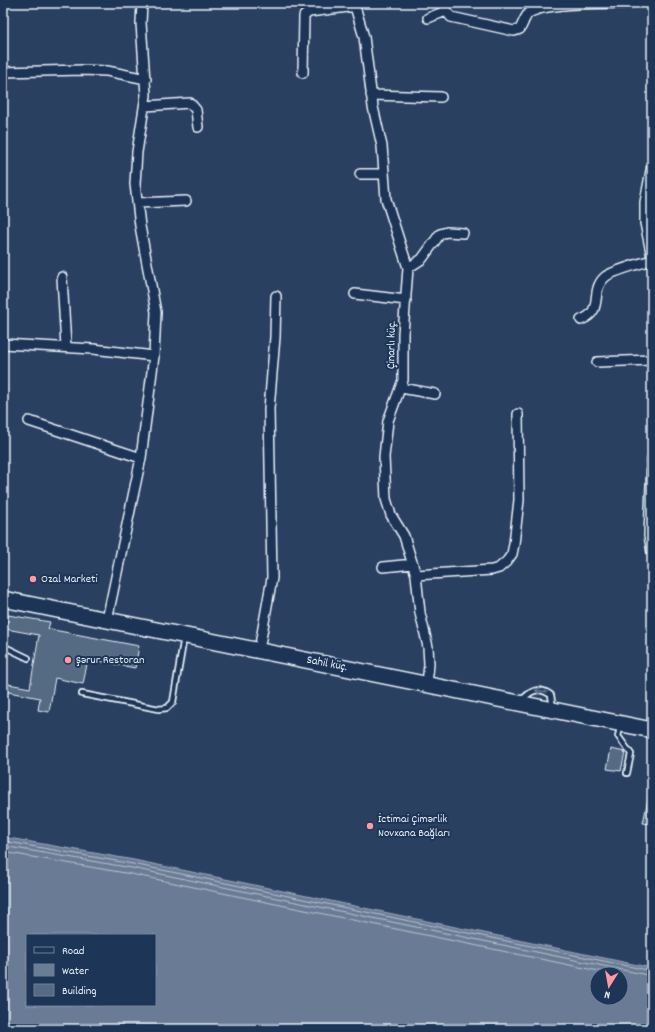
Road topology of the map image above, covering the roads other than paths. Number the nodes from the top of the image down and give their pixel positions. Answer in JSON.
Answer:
{"nodes":[{"id":1,"x":142,"y":3,"type":"edge"},
{"id":2,"x":630,"y":3,"type":"edge"},
{"id":3,"x":355,"y":5,"type":"edge"},
{"id":4,"x":446,"y":7,"type":"edge"},
{"id":5,"x":428,"y":18,"type":"dead end"},
{"id":6,"x":3,"y":72,"type":"edge"},
{"id":7,"x":303,"y":73,"type":"dead end"},
{"id":8,"x":146,"y":79,"type":"junction"},
{"id":9,"x":371,"y":95,"type":"junction"},
{"id":10,"x":441,"y":97,"type":"dead end"},
{"id":11,"x":145,"y":106,"type":"junction"},
{"id":12,"x":198,"y":127,"type":"dead end"},
{"id":13,"x":652,"y":165,"type":"edge"},
{"id":14,"x":360,"y":174,"type":"dead end"},
{"id":15,"x":384,"y":174,"type":"junction"},
{"id":16,"x":186,"y":201,"type":"dead end"},
{"id":17,"x":137,"y":203,"type":"junction"},
{"id":18,"x":463,"y":233,"type":"dead end"},
{"id":19,"x":652,"y":257,"type":"edge"},
{"id":20,"x":652,"y":260,"type":"edge"},
{"id":21,"x":408,"y":268,"type":"junction"},
{"id":22,"x":62,"y":277,"type":"dead end"},
{"id":23,"x":355,"y":294,"type":"dead end"},
{"id":24,"x":276,"y":296,"type":"dead end"},
{"id":25,"x":406,"y":300,"type":"junction"},
{"id":26,"x":581,"y":320,"type":"dead end"},
{"id":27,"x":3,"y":344,"type":"edge"},
{"id":28,"x":66,"y":347,"type":"junction"},
{"id":29,"x":154,"y":356,"type":"junction"},
{"id":30,"x":652,"y":360,"type":"edge"},
{"id":31,"x":597,"y":362,"type":"dead end"},
{"id":32,"x":401,"y":388,"type":"junction"},
{"id":33,"x":435,"y":394,"type":"dead end"},
{"id":34,"x":518,"y":414,"type":"dead end"},
{"id":35,"x":29,"y":421,"type":"dead end"},
{"id":36,"x":141,"y":458,"type":"junction"},
{"id":37,"x":652,"y":458,"type":"edge"},
{"id":38,"x":652,"y":552,"type":"edge"},
{"id":39,"x":413,"y":564,"type":"junction"},
{"id":40,"x":383,"y":567,"type":"dead end"},
{"id":41,"x":416,"y":576,"type":"junction"},
{"id":42,"x":3,"y":599,"type":"edge"},
{"id":43,"x":107,"y":620,"type":"junction"},
{"id":44,"x":184,"y":635,"type":"junction"},
{"id":45,"x":3,"y":646,"type":"edge"},
{"id":46,"x":259,"y":650,"type":"junction"},
{"id":47,"x":28,"y":658,"type":"dead end"},
{"id":48,"x":427,"y":684,"type":"junction"},
{"id":49,"x":82,"y":694,"type":"dead end"},
{"id":50,"x":621,"y":723,"type":"junction"},
{"id":51,"x":652,"y":730,"type":"edge"},
{"id":52,"x":627,"y":774,"type":"dead end"}],
"edges":[{"from":1,"to":8,"type":"street"},
{"from":2,"to":4,"type":"street"},
{"from":3,"to":7,"type":"street"},
{"from":3,"to":9,"type":"street","name":"Çinarlı küç."},
{"from":4,"to":5,"type":"street"},
{"from":6,"to":8,"type":"street"},
{"from":8,"to":11,"type":"street"},
{"from":9,"to":10,"type":"street"},
{"from":9,"to":15,"type":"street","name":"Çinarlı küç."},
{"from":11,"to":12,"type":"street"},
{"from":11,"to":17,"type":"street"},
{"from":13,"to":19,"type":"street"},
{"from":14,"to":15,"type":"street"},
{"from":15,"to":21,"type":"street","name":"Çinarlı küç."},
{"from":16,"to":17,"type":"street"},
{"from":17,"to":29,"type":"street"},
{"from":18,"to":21,"type":"street"},
{"from":20,"to":26,"type":"street"},
{"from":21,"to":25,"type":"street","name":"Çinarlı küç."},
{"from":22,"to":28,"type":"street"},
{"from":23,"to":25,"type":"street"},
{"from":24,"to":46,"type":"street"},
{"from":25,"to":32,"type":"street","name":"Çinarlı küç."},
{"from":27,"to":28,"type":"street"},
{"from":28,"to":29,"type":"street"},
{"from":29,"to":36,"type":"street"},
{"from":30,"to":31,"type":"street"},
{"from":32,"to":33,"type":"street"},
{"from":32,"to":39,"type":"street","name":"Çinarlı küç."},
{"from":34,"to":41,"type":"street"},
{"from":35,"to":36,"type":"street"},
{"from":36,"to":43,"type":"street"},
{"from":37,"to":38,"type":"street"},
{"from":39,"to":40,"type":"street"},
{"from":39,"to":41,"type":"street","name":"Çinarlı küç."},
{"from":41,"to":48,"type":"street","name":"Çinarlı küç."},
{"from":42,"to":43,"type":"main road","name":"Sahil küç."},
{"from":43,"to":44,"type":"main road","name":"Sahil küç."},
{"from":44,"to":46,"type":"main road","name":"Sahil küç."},
{"from":44,"to":49,"type":"lane"},
{"from":45,"to":47,"type":"lane"},
{"from":46,"to":48,"type":"main road","name":"Sahil küç."},
{"from":48,"to":50,"type":"main road","name":"Sahil küç."},
{"from":50,"to":51,"type":"main road","name":"Sahil küç."},
{"from":50,"to":52,"type":"lane"}]}
